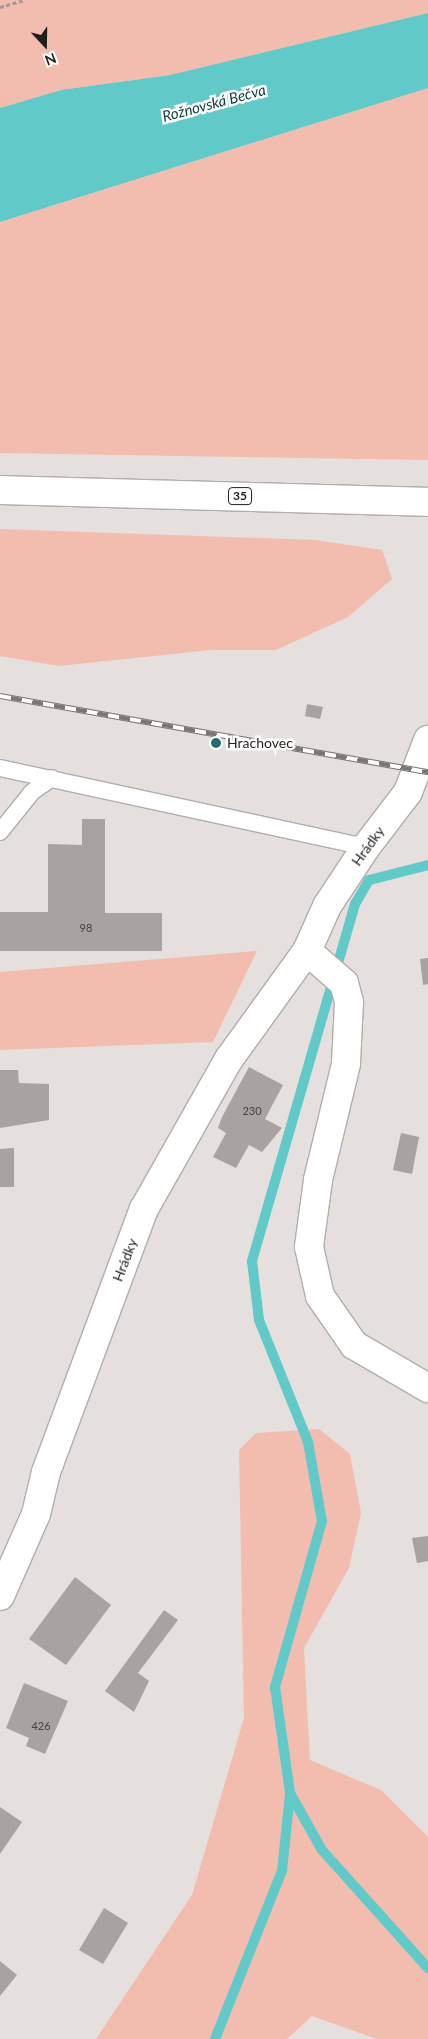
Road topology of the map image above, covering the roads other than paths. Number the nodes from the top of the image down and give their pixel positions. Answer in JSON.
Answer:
{"nodes":[{"id":1,"x":0,"y":490,"type":"edge"},
{"id":2,"x":428,"y":502,"type":"edge"},
{"id":3,"x":428,"y":740,"type":"edge"},
{"id":4,"x":0,"y":768,"type":"edge"},
{"id":5,"x":52,"y":778,"type":"junction"},
{"id":6,"x":0,"y":832,"type":"edge"},
{"id":7,"x":366,"y":846,"type":"junction"},
{"id":8,"x":326,"y":966,"type":"junction"},
{"id":9,"x":428,"y":1388,"type":"edge"},
{"id":10,"x":0,"y":1596,"type":"edge"}],
"edges":[{"from":1,"to":2,"type":"street","number":"35"},
{"from":3,"to":7,"type":"street","name":"Hrádky"},
{"from":4,"to":5,"type":"lane"},
{"from":5,"to":6,"type":"lane"},
{"from":5,"to":7,"type":"lane"},
{"from":7,"to":8,"type":"street","name":"Hrádky"},
{"from":8,"to":9,"type":"street"},
{"from":8,"to":10,"type":"street","name":"Hrádky"}]}
